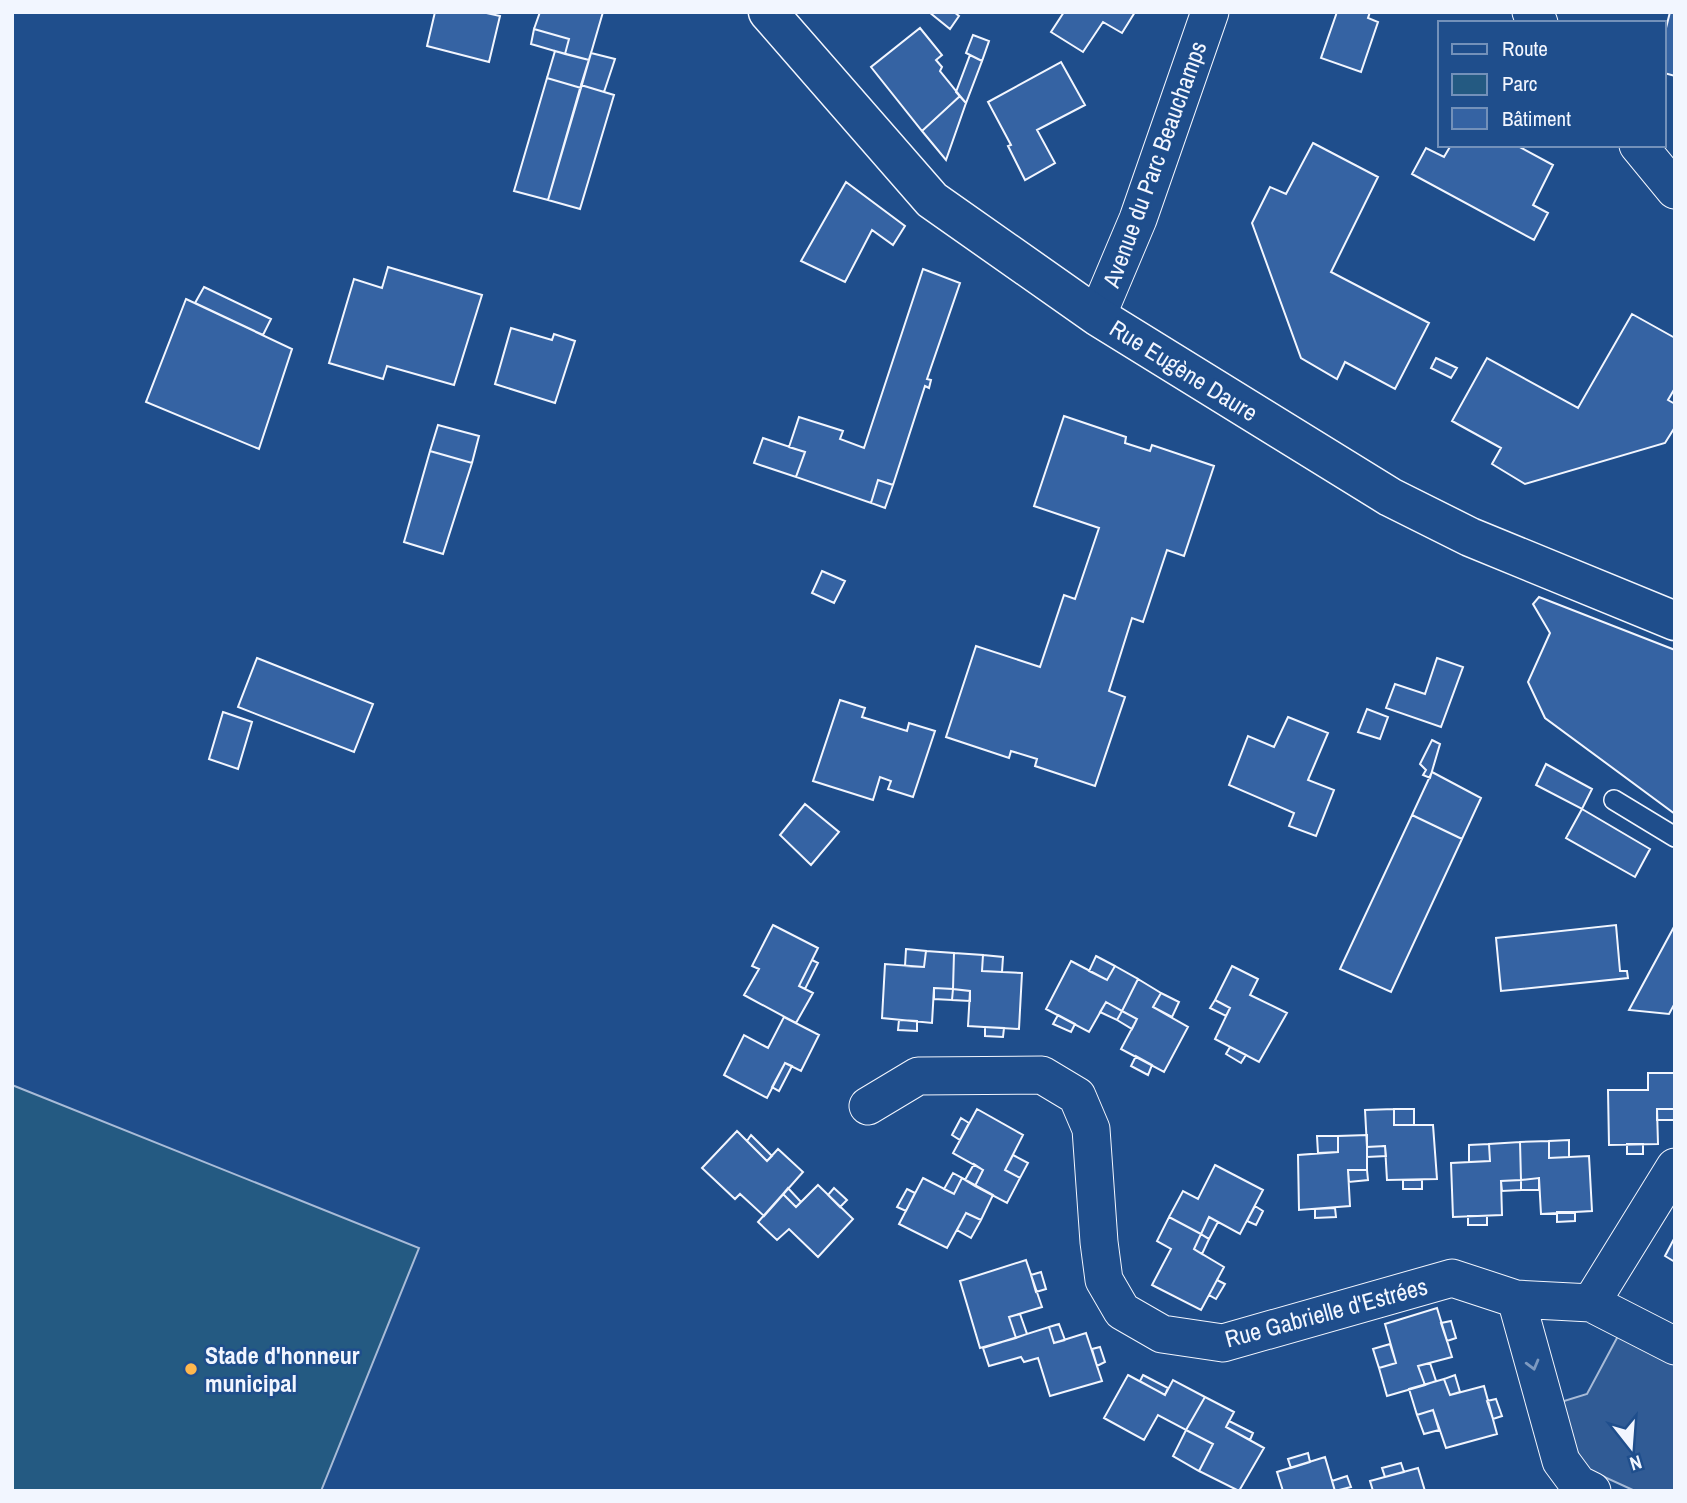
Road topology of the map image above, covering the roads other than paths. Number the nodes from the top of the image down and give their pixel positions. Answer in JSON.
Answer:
{"nodes":[{"id":1,"x":768,"y":12,"type":"edge"},
{"id":2,"x":1210,"y":12,"type":"edge"},
{"id":3,"x":1641,"y":147,"type":"edge"},
{"id":4,"x":1675,"y":190,"type":"edge"},
{"id":5,"x":1097,"y":316,"type":"junction"},
{"id":6,"x":1674,"y":620,"type":"edge"},
{"id":7,"x":1614,"y":800,"type":"dead end"},
{"id":8,"x":1675,"y":837,"type":"edge"},
{"id":9,"x":868,"y":1106,"type":"dead end"},
{"id":10,"x":1675,"y":1167,"type":"edge"},
{"id":11,"x":1516,"y":1299,"type":"junction"},
{"id":12,"x":1591,"y":1303,"type":"junction"},
{"id":13,"x":1675,"y":1346,"type":"edge"},
{"id":14,"x":1592,"y":1491,"type":"edge"}],
"edges":[{"from":1,"to":5,"type":"street","name":"Rue Eugène Daure"},
{"from":2,"to":5,"type":"street","name":"Avenue du Parc Beauchamps"},
{"from":3,"to":4,"type":"street"},
{"from":5,"to":6,"type":"street","name":"Rue Eugène Daure"},
{"from":7,"to":8,"type":"lane"},
{"from":9,"to":11,"type":"street","name":"Rue Gabrielle d'Estrées"},
{"from":10,"to":12,"type":"street"},
{"from":11,"to":12,"type":"street","name":"Rue Gabrielle d'Estrées"},
{"from":11,"to":14,"type":"street","one_way":true},
{"from":12,"to":13,"type":"street","name":"Rue Gabrielle d'Estrées"}]}
